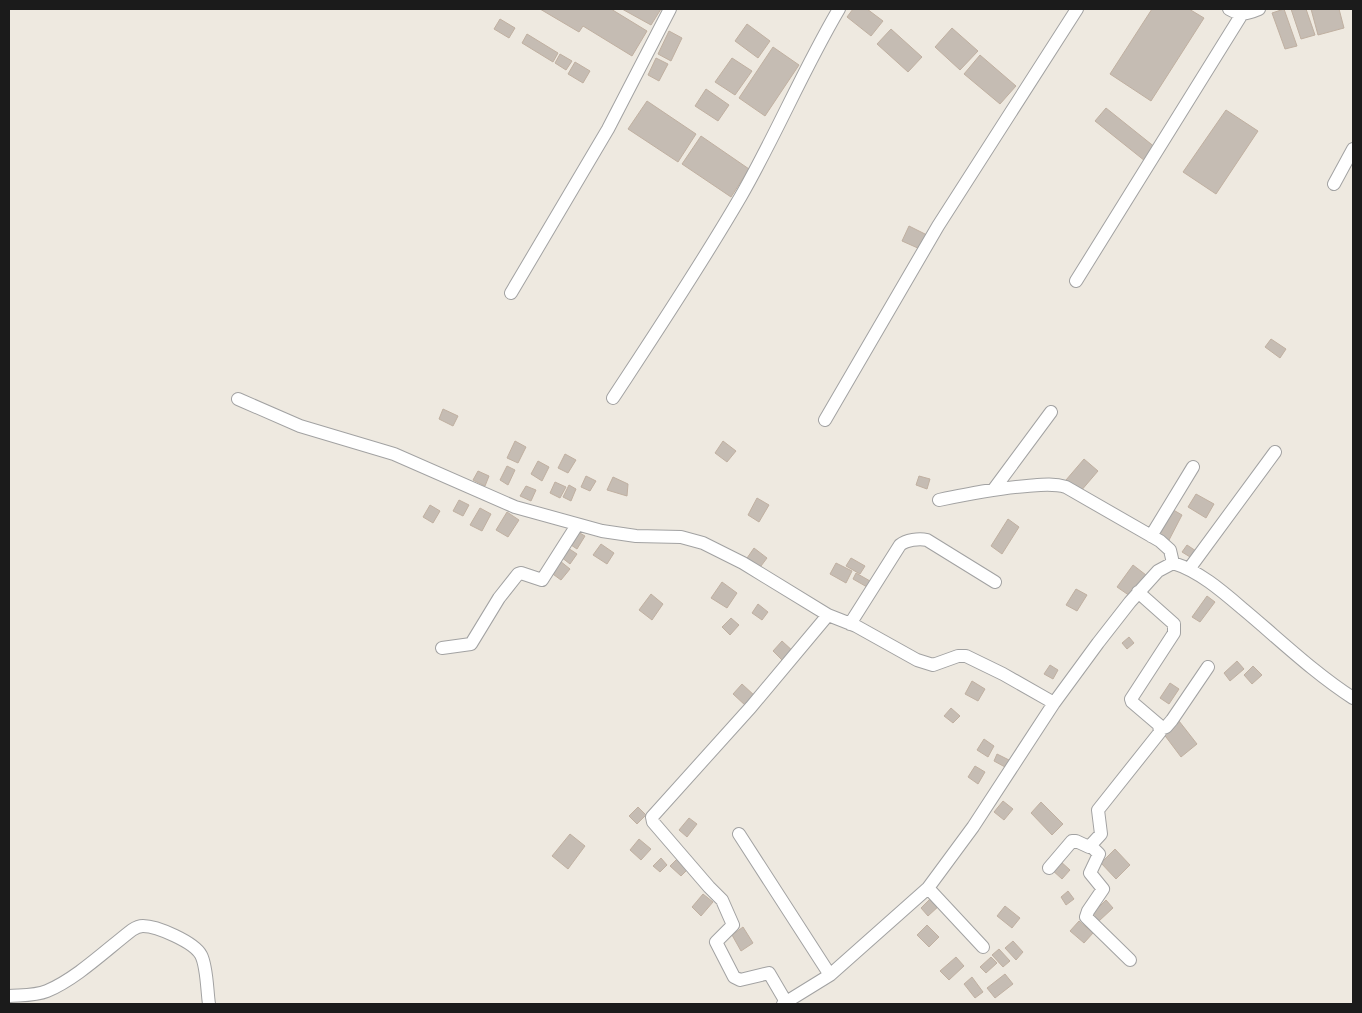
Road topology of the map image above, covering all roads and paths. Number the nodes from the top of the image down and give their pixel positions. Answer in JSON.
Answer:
{"nodes":[{"id":1,"x":670,"y":9,"type":"edge"},
{"id":2,"x":839,"y":9,"type":"edge"},
{"id":3,"x":1077,"y":9,"type":"edge"},
{"id":4,"x":1229,"y":9,"type":"edge"},
{"id":5,"x":1259,"y":9,"type":"edge"},
{"id":6,"x":1242,"y":14,"type":"junction"},
{"id":7,"x":1353,"y":149,"type":"edge"},
{"id":8,"x":1334,"y":184,"type":"dead end"},
{"id":9,"x":1076,"y":281,"type":"dead end"},
{"id":10,"x":511,"y":293,"type":"dead end"},
{"id":11,"x":613,"y":398,"type":"dead end"},
{"id":12,"x":238,"y":399,"type":"dead end"},
{"id":13,"x":1051,"y":412,"type":"dead end"},
{"id":14,"x":825,"y":420,"type":"dead end"},
{"id":15,"x":1275,"y":452,"type":"dead end"},
{"id":16,"x":1192,"y":467,"type":"dead end"},
{"id":17,"x":994,"y":489,"type":"junction"},
{"id":18,"x":939,"y":500,"type":"dead end"},
{"id":19,"x":577,"y":525,"type":"junction"},
{"id":20,"x":1151,"y":536,"type":"junction"},
{"id":21,"x":1173,"y":562,"type":"junction"},
{"id":22,"x":1189,"y":569,"type":"junction"},
{"id":23,"x":995,"y":582,"type":"dead end"},
{"id":24,"x":1138,"y":592,"type":"junction"},
{"id":25,"x":828,"y":615,"type":"junction"},
{"id":26,"x":850,"y":624,"type":"junction"},
{"id":27,"x":442,"y":648,"type":"dead end"},
{"id":28,"x":1208,"y":667,"type":"dead end"},
{"id":29,"x":1353,"y":698,"type":"edge"},
{"id":30,"x":1054,"y":703,"type":"junction"},
{"id":31,"x":1160,"y":729,"type":"junction"},
{"id":32,"x":740,"y":834,"type":"dead end"},
{"id":33,"x":1091,"y":846,"type":"junction"},
{"id":34,"x":1049,"y":868,"type":"dead end"},
{"id":35,"x":928,"y":888,"type":"junction"},
{"id":36,"x":983,"y":947,"type":"dead end"},
{"id":37,"x":1130,"y":960,"type":"dead end"},
{"id":38,"x":830,"y":974,"type":"junction"},
{"id":39,"x":9,"y":996,"type":"edge"},
{"id":40,"x":784,"y":1003,"type":"edge"},
{"id":41,"x":209,"y":1004,"type":"edge"}],
"edges":[{"from":1,"to":10,"type":"street"},
{"from":2,"to":11,"type":"street"},
{"from":3,"to":14,"type":"street"},
{"from":4,"to":6,"type":"street"},
{"from":5,"to":6,"type":"street"},
{"from":6,"to":9,"type":"street"},
{"from":7,"to":8,"type":"street"},
{"from":12,"to":19,"type":"street"},
{"from":13,"to":17,"type":"street"},
{"from":15,"to":22,"type":"street"},
{"from":16,"to":20,"type":"street"},
{"from":17,"to":18,"type":"street"},
{"from":17,"to":20,"type":"street"},
{"from":19,"to":25,"type":"street"},
{"from":19,"to":27,"type":"street"},
{"from":20,"to":21,"type":"street"},
{"from":21,"to":22,"type":"street"},
{"from":21,"to":24,"type":"street"},
{"from":22,"to":29,"type":"street"},
{"from":23,"to":26,"type":"street"},
{"from":24,"to":30,"type":"street"},
{"from":24,"to":31,"type":"street"},
{"from":25,"to":26,"type":"street"},
{"from":25,"to":40,"type":"street"},
{"from":26,"to":30,"type":"street"},
{"from":28,"to":31,"type":"street"},
{"from":30,"to":35,"type":"street"},
{"from":31,"to":33,"type":"street"},
{"from":32,"to":38,"type":"street"},
{"from":33,"to":34,"type":"street"},
{"from":33,"to":37,"type":"street"},
{"from":35,"to":36,"type":"street"},
{"from":35,"to":38,"type":"street"},
{"from":38,"to":40,"type":"street"},
{"from":39,"to":41,"type":"street"}]}
